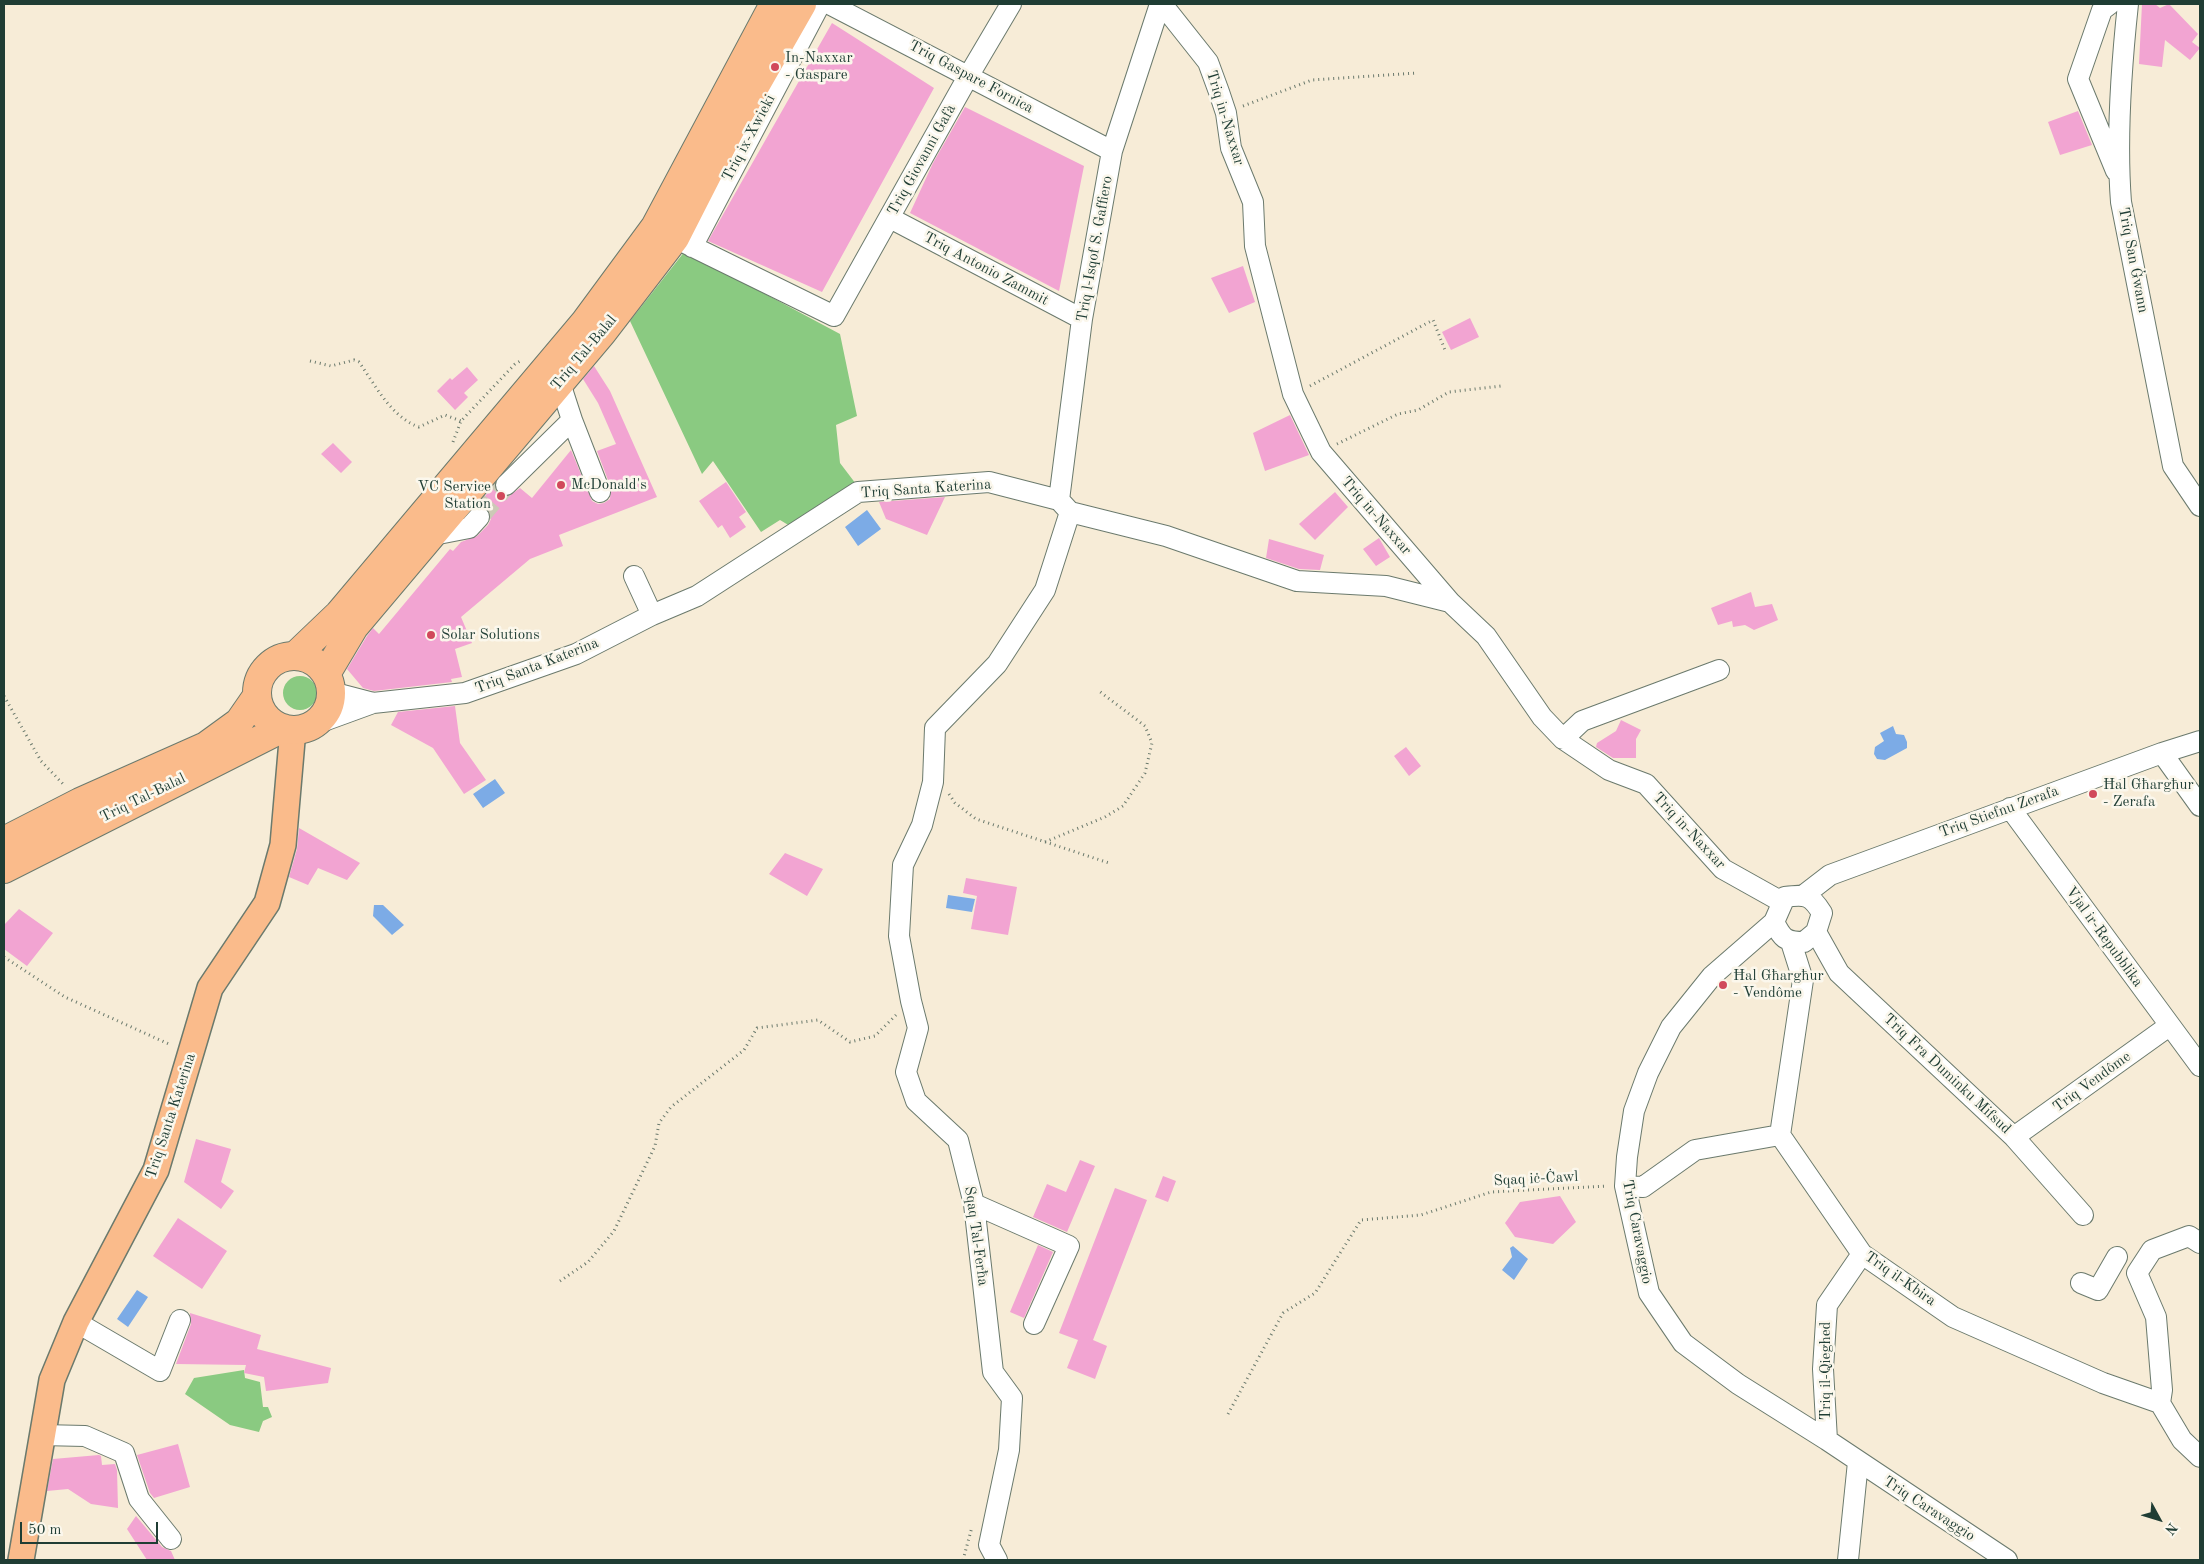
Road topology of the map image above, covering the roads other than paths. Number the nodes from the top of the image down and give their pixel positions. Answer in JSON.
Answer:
{"nodes":[{"id":1,"x":774,"y":4,"type":"edge"},
{"id":2,"x":802,"y":4,"type":"edge"},
{"id":3,"x":820,"y":4,"type":"edge"},
{"id":4,"x":829,"y":4,"type":"edge"},
{"id":5,"x":1011,"y":4,"type":"edge"},
{"id":6,"x":1161,"y":4,"type":"edge"},
{"id":7,"x":2110,"y":4,"type":"edge"},
{"id":8,"x":2128,"y":4,"type":"edge"},
{"id":9,"x":969,"y":75,"type":"junction"},
{"id":10,"x":1112,"y":151,"type":"junction"},
{"id":11,"x":2120,"y":179,"type":"junction"},
{"id":12,"x":890,"y":218,"type":"junction"},
{"id":13,"x":683,"y":242,"type":"junction"},
{"id":14,"x":1082,"y":319,"type":"junction"},
{"id":15,"x":560,"y":383,"type":"junction"},
{"id":16,"x":572,"y":420,"type":"junction"},
{"id":17,"x":506,"y":485,"type":"tunnel mouth"},
{"id":18,"x":600,"y":492,"type":"dead end"},
{"id":19,"x":1064,"y":506,"type":"junction"},
{"id":20,"x":2200,"y":506,"type":"edge"},
{"id":21,"x":479,"y":517,"type":"tunnel mouth"},
{"id":22,"x":428,"y":536,"type":"junction"},
{"id":23,"x":634,"y":576,"type":"dead end"},
{"id":24,"x":1450,"y":602,"type":"junction"},
{"id":25,"x":652,"y":615,"type":"junction"},
{"id":26,"x":295,"y":656,"type":"junction"},
{"id":27,"x":1718,"y":670,"type":"dead end"},
{"id":28,"x":328,"y":683,"type":"junction"},
{"id":29,"x":257,"y":696,"type":"junction"},
{"id":30,"x":372,"y":703,"type":"junction"},
{"id":31,"x":295,"y":728,"type":"junction"},
{"id":32,"x":1563,"y":739,"type":"junction"},
{"id":33,"x":2200,"y":741,"type":"edge"},
{"id":34,"x":2162,"y":753,"type":"junction"},
{"id":35,"x":2200,"y":806,"type":"edge"},
{"id":36,"x":2010,"y":808,"type":"junction"},
{"id":37,"x":4,"y":841,"type":"edge"},
{"id":38,"x":4,"y":868,"type":"edge"},
{"id":39,"x":1804,"y":895,"type":"junction"},
{"id":40,"x":1782,"y":902,"type":"junction"},
{"id":41,"x":1774,"y":922,"type":"junction"},
{"id":42,"x":1816,"y":932,"type":"junction"},
{"id":43,"x":1791,"y":942,"type":"junction"},
{"id":44,"x":2170,"y":1026,"type":"junction"},
{"id":45,"x":2199,"y":1062,"type":"edge"},
{"id":46,"x":1780,"y":1135,"type":"junction"},
{"id":47,"x":2014,"y":1137,"type":"junction"},
{"id":48,"x":1626,"y":1186,"type":"junction"},
{"id":49,"x":974,"y":1204,"type":"junction"},
{"id":50,"x":2083,"y":1215,"type":"dead end"},
{"id":51,"x":2200,"y":1243,"type":"edge"},
{"id":52,"x":1862,"y":1254,"type":"junction"},
{"id":53,"x":2138,"y":1273,"type":"junction"},
{"id":54,"x":2081,"y":1283,"type":"dead end"},
{"id":55,"x":180,"y":1320,"type":"dead end"},
{"id":56,"x":76,"y":1322,"type":"junction"},
{"id":57,"x":1034,"y":1324,"type":"dead end"},
{"id":58,"x":2160,"y":1403,"type":"junction"},
{"id":59,"x":41,"y":1435,"type":"junction"},
{"id":60,"x":1827,"y":1440,"type":"junction"},
{"id":61,"x":2200,"y":1457,"type":"edge"},
{"id":62,"x":1858,"y":1462,"type":"junction"},
{"id":63,"x":171,"y":1539,"type":"dead end"},
{"id":64,"x":21,"y":1560,"type":"edge"},
{"id":65,"x":996,"y":1560,"type":"edge"},
{"id":66,"x":1848,"y":1560,"type":"edge"},
{"id":67,"x":2007,"y":1560,"type":"edge"}],
"edges":[{"from":1,"to":26,"type":"highway","name":"Triq Tal-Balal"},
{"from":2,"to":13,"type":"highway","name":"Triq Tal-Balal"},
{"from":3,"to":13,"type":"street","name":"Triq ix-Xwieki"},
{"from":4,"to":9,"type":"street","name":"Triq Gaspare Fornica"},
{"from":5,"to":9,"type":"street","name":"Triq Giovanni Gafà"},
{"from":6,"to":10,"type":"street","name":"Triq l-Isqof S. Gaffiero"},
{"from":6,"to":24,"type":"street","name":"Triq in-Naxxar"},
{"from":7,"to":11,"type":"street"},
{"from":8,"to":11,"type":"street","name":"Triq San Ġwann"},
{"from":9,"to":10,"type":"street","name":"Triq Gaspare Fornica"},
{"from":9,"to":12,"type":"street","name":"Triq Giovanni Gafà"},
{"from":10,"to":14,"type":"street","name":"Triq l-Isqof S. Gaffiero"},
{"from":11,"to":20,"type":"street","name":"Triq San Ġwann"},
{"from":12,"to":13,"type":"street","name":"Triq Giovanni Gafà"},
{"from":12,"to":14,"type":"street","name":"Triq Antonio Zammit"},
{"from":13,"to":15,"type":"highway","name":"Triq Tal-Balal"},
{"from":14,"to":19,"type":"street","name":"Triq l-Isqof S. Gaffiero"},
{"from":15,"to":16,"type":"street"},
{"from":15,"to":22,"type":"highway","name":"Triq Tal-Balal"},
{"from":16,"to":17,"type":"street"},
{"from":16,"to":18,"type":"street"},
{"from":19,"to":24,"type":"street","name":"Triq Santa Katerina"},
{"from":19,"to":25,"type":"street","name":"Triq Santa Katerina"},
{"from":19,"to":49,"type":"street","name":"Sqaq Tal-Ferħa"},
{"from":21,"to":22,"type":"street"},
{"from":22,"to":28,"type":"highway","name":"Triq Tal-Balal"},
{"from":23,"to":25,"type":"street"},
{"from":24,"to":32,"type":"street","name":"Triq in-Naxxar"},
{"from":25,"to":30,"type":"street","name":"Triq Santa Katerina"},
{"from":26,"to":28,"type":"highway"},
{"from":26,"to":29,"type":"highway","name":"Triq Tal-Balal"},
{"from":27,"to":32,"type":"street"},
{"from":28,"to":30,"type":"street","name":"Triq Santa Katerina"},
{"from":28,"to":31,"type":"highway","name":"Triq Tal-Balal"},
{"from":29,"to":31,"type":"highway"},
{"from":29,"to":37,"type":"highway","name":"Triq Tal-Balal"},
{"from":30,"to":31,"type":"street","name":"Triq Santa Katerina"},
{"from":31,"to":38,"type":"highway","name":"Triq Tal-Balal"},
{"from":31,"to":56,"type":"main road","name":"Triq Santa Katerina"},
{"from":32,"to":40,"type":"street","name":"Triq in-Naxxar"},
{"from":33,"to":34,"type":"street","name":"Triq Stiefnu Zerafa"},
{"from":34,"to":35,"type":"street"},
{"from":34,"to":36,"type":"street","name":"Triq Stiefnu Zerafa"},
{"from":36,"to":39,"type":"street","name":"Triq Stiefnu Zerafa"},
{"from":36,"to":44,"type":"street","name":"Vjal ir-Repubblika"},
{"from":39,"to":40,"type":"street"},
{"from":39,"to":42,"type":"street"},
{"from":40,"to":41,"type":"street"},
{"from":41,"to":43,"type":"street"},
{"from":41,"to":48,"type":"street","name":"Triq Caravaggio"},
{"from":42,"to":43,"type":"street"},
{"from":42,"to":47,"type":"street","name":"Triq Fra Duminku Mifsud"},
{"from":43,"to":46,"type":"street"},
{"from":44,"to":45,"type":"street","name":"Vjal ir-Repubblika"},
{"from":44,"to":47,"type":"street","name":"Triq Vendôme"},
{"from":46,"to":48,"type":"street"},
{"from":46,"to":52,"type":"street","name":"Triq il-Kbira"},
{"from":47,"to":50,"type":"street","name":"Triq Fra Duminku Mifsud"},
{"from":48,"to":60,"type":"street","name":"Triq Caravaggio"},
{"from":49,"to":57,"type":"street"},
{"from":49,"to":65,"type":"street","name":"Sqaq Tal-Ferħa"},
{"from":51,"to":53,"type":"street"},
{"from":52,"to":58,"type":"street","name":"Triq il-Kbira"},
{"from":52,"to":60,"type":"street","name":"Triq il-Qieghed"},
{"from":53,"to":54,"type":"street"},
{"from":53,"to":58,"type":"street"},
{"from":55,"to":56,"type":"street"},
{"from":56,"to":59,"type":"main road","name":"Triq Santa Katerina"},
{"from":58,"to":61,"type":"street"},
{"from":59,"to":63,"type":"street"},
{"from":59,"to":64,"type":"main road","name":"Triq Santa Katerina"},
{"from":60,"to":62,"type":"street","name":"Triq Caravaggio"},
{"from":62,"to":66,"type":"street"},
{"from":62,"to":67,"type":"street","name":"Triq Caravaggio"}]}
